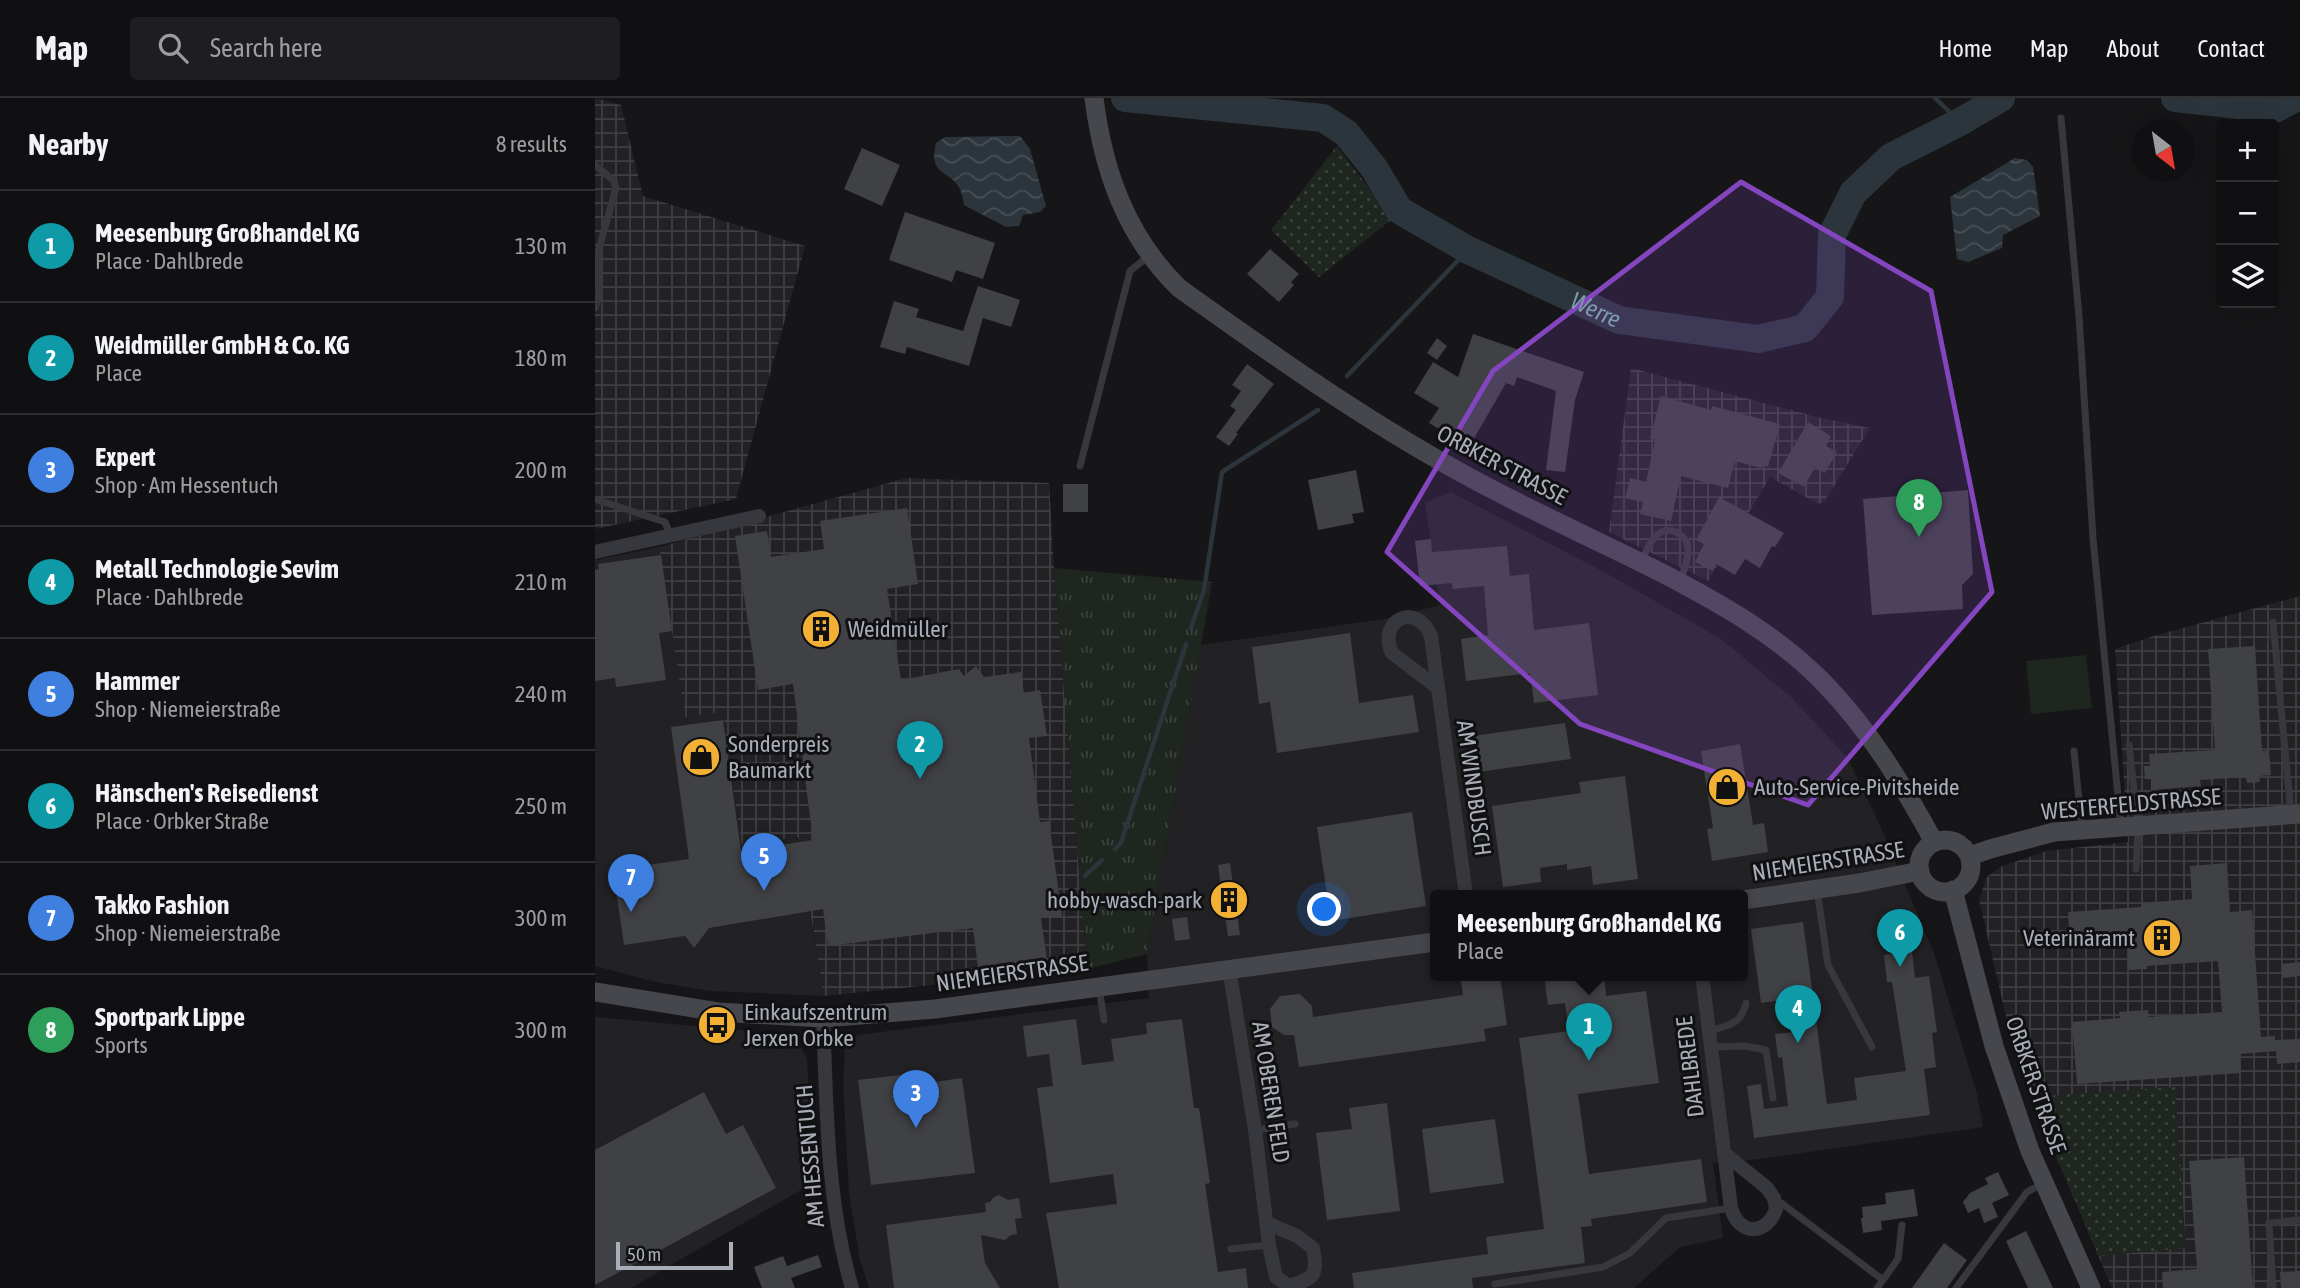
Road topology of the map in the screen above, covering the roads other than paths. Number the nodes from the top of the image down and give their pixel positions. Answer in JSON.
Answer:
{"nodes":[{"id":1,"x":1094,"y":98,"type":"edge"},
{"id":2,"x":2060,"y":118,"type":"dead end"},
{"id":3,"x":595,"y":165,"type":"edge"},
{"id":4,"x":1150,"y":254,"type":"junction"},
{"id":5,"x":595,"y":308,"type":"edge"},
{"id":6,"x":1080,"y":466,"type":"dead end"},
{"id":7,"x":595,"y":499,"type":"edge"},
{"id":8,"x":759,"y":516,"type":"dead end"},
{"id":9,"x":671,"y":537,"type":"junction"},
{"id":10,"x":595,"y":552,"type":"edge"},
{"id":11,"x":1641,"y":563,"type":"junction"},
{"id":12,"x":1679,"y":582,"type":"junction"},
{"id":13,"x":2273,"y":622,"type":"dead end"},
{"id":14,"x":1437,"y":688,"type":"junction"},
{"id":15,"x":2129,"y":745,"type":"dead end"},
{"id":16,"x":2074,"y":751,"type":"dead end"},
{"id":17,"x":2295,"y":814,"type":"edge"},
{"id":18,"x":2129,"y":827,"type":"junction"},
{"id":19,"x":2082,"y":830,"type":"junction"},
{"id":20,"x":1934,"y":842,"type":"junction"},
{"id":21,"x":1969,"y":856,"type":"junction"},
{"id":22,"x":2136,"y":869,"type":"dead end"},
{"id":23,"x":1920,"y":871,"type":"junction"},
{"id":24,"x":1464,"y":890,"type":"edge"},
{"id":25,"x":1817,"y":890,"type":"junction"},
{"id":26,"x":1953,"y":890,"type":"junction"},
{"id":27,"x":1748,"y":899,"type":"edge"},
{"id":28,"x":1430,"y":943,"type":"edge"},
{"id":29,"x":1229,"y":968,"type":"junction"},
{"id":30,"x":1703,"y":981,"type":"edge"},
{"id":31,"x":1099,"y":987,"type":"junction"},
{"id":32,"x":595,"y":992,"type":"edge"},
{"id":33,"x":1747,"y":1003,"type":"dead end"},
{"id":34,"x":824,"y":1018,"type":"junction"},
{"id":35,"x":1104,"y":1020,"type":"dead end"},
{"id":36,"x":1709,"y":1031,"type":"junction"},
{"id":37,"x":1711,"y":1047,"type":"junction"},
{"id":38,"x":1872,"y":1047,"type":"dead end"},
{"id":39,"x":1773,"y":1098,"type":"dead end"},
{"id":40,"x":1295,"y":1124,"type":"dead end"},
{"id":41,"x":1255,"y":1130,"type":"junction"},
{"id":42,"x":1724,"y":1153,"type":"junction"},
{"id":43,"x":2045,"y":1183,"type":"junction"},
{"id":44,"x":1776,"y":1203,"type":"junction"},
{"id":45,"x":1731,"y":1208,"type":"junction"},
{"id":46,"x":2300,"y":1220,"type":"edge"},
{"id":47,"x":1267,"y":1223,"type":"junction"},
{"id":48,"x":1902,"y":1225,"type":"dead end"},
{"id":49,"x":1269,"y":1245,"type":"junction"},
{"id":50,"x":1231,"y":1249,"type":"dead end"},
{"id":51,"x":1883,"y":1280,"type":"junction"},
{"id":52,"x":1495,"y":1283,"type":"dead end"},
{"id":53,"x":852,"y":1288,"type":"edge"},
{"id":54,"x":1877,"y":1288,"type":"edge"},
{"id":55,"x":1956,"y":1288,"type":"edge"},
{"id":56,"x":2091,"y":1288,"type":"edge"},
{"id":57,"x":2273,"y":1288,"type":"edge"}],
"edges":[{"from":1,"to":4,"type":"street","name":"ORBKER STRASSE"},
{"from":2,"to":18,"type":"lane"},
{"from":3,"to":5,"type":"lane"},
{"from":4,"to":6,"type":"lane"},
{"from":4,"to":11,"type":"street","name":"ORBKER STRASSE"},
{"from":7,"to":9,"type":"lane"},
{"from":8,"to":9,"type":"street"},
{"from":9,"to":10,"type":"street"},
{"from":11,"to":12,"type":"street","name":"ORBKER STRASSE"},
{"from":11,"to":12,"type":"lane"},
{"from":12,"to":20,"type":"street","name":"ORBKER STRASSE"},
{"from":13,"to":17,"type":"lane"},
{"from":14,"to":14,"type":"street","name":"AM WINDBUSCH"},
{"from":14,"to":24,"type":"street","name":"AM WINDBUSCH"},
{"from":15,"to":18,"type":"lane"},
{"from":16,"to":19,"type":"lane"},
{"from":17,"to":18,"type":"street","name":"WESTERFELDSTRASSE"},
{"from":18,"to":19,"type":"street","name":"WESTERFELDSTRASSE"},
{"from":18,"to":22,"type":"lane"},
{"from":19,"to":21,"type":"street","name":"WESTERFELDSTRASSE"},
{"from":20,"to":21,"type":"street"},
{"from":20,"to":23,"type":"street"},
{"from":21,"to":26,"type":"street"},
{"from":23,"to":25,"type":"street","name":"NIEMEIERSTRASSE"},
{"from":23,"to":26,"type":"street"},
{"from":25,"to":27,"type":"street","name":"NIEMEIERSTRASSE"},
{"from":25,"to":38,"type":"lane"},
{"from":26,"to":43,"type":"street","name":"ORBKER STRASSE"},
{"from":28,"to":29,"type":"street","name":"NIEMEIERSTRASSE"},
{"from":29,"to":31,"type":"street","name":"NIEMEIERSTRASSE"},
{"from":29,"to":41,"type":"street","name":"AM OBEREN FELD"},
{"from":30,"to":36,"type":"street","name":"DAHLBREDE"},
{"from":31,"to":34,"type":"street","name":"NIEMEIERSTRASSE"},
{"from":31,"to":35,"type":"lane"},
{"from":32,"to":34,"type":"street","name":"NIEMEIERSTRASSE"},
{"from":33,"to":36,"type":"lane"},
{"from":34,"to":53,"type":"street","name":"AM HESSENTUCH"},
{"from":36,"to":37,"type":"street","name":"DAHLBREDE"},
{"from":37,"to":39,"type":"lane"},
{"from":37,"to":42,"type":"street","name":"DAHLBREDE"},
{"from":40,"to":41,"type":"lane"},
{"from":41,"to":47,"type":"street","name":"AM OBEREN FELD"},
{"from":42,"to":44,"type":"street"},
{"from":42,"to":45,"type":"street","name":"DAHLBREDE"},
{"from":43,"to":55,"type":"lane"},
{"from":43,"to":56,"type":"street","name":"ORBKER STRASSE"},
{"from":44,"to":45,"type":"street"},
{"from":44,"to":51,"type":"lane"},
{"from":45,"to":52,"type":"lane"},
{"from":46,"to":57,"type":"lane"},
{"from":47,"to":49,"type":"street","name":"AM OBEREN FELD"},
{"from":47,"to":49,"type":"street","name":"AM OBEREN FELD"},
{"from":48,"to":51,"type":"lane"},
{"from":49,"to":50,"type":"lane"},
{"from":51,"to":54,"type":"lane"}]}
